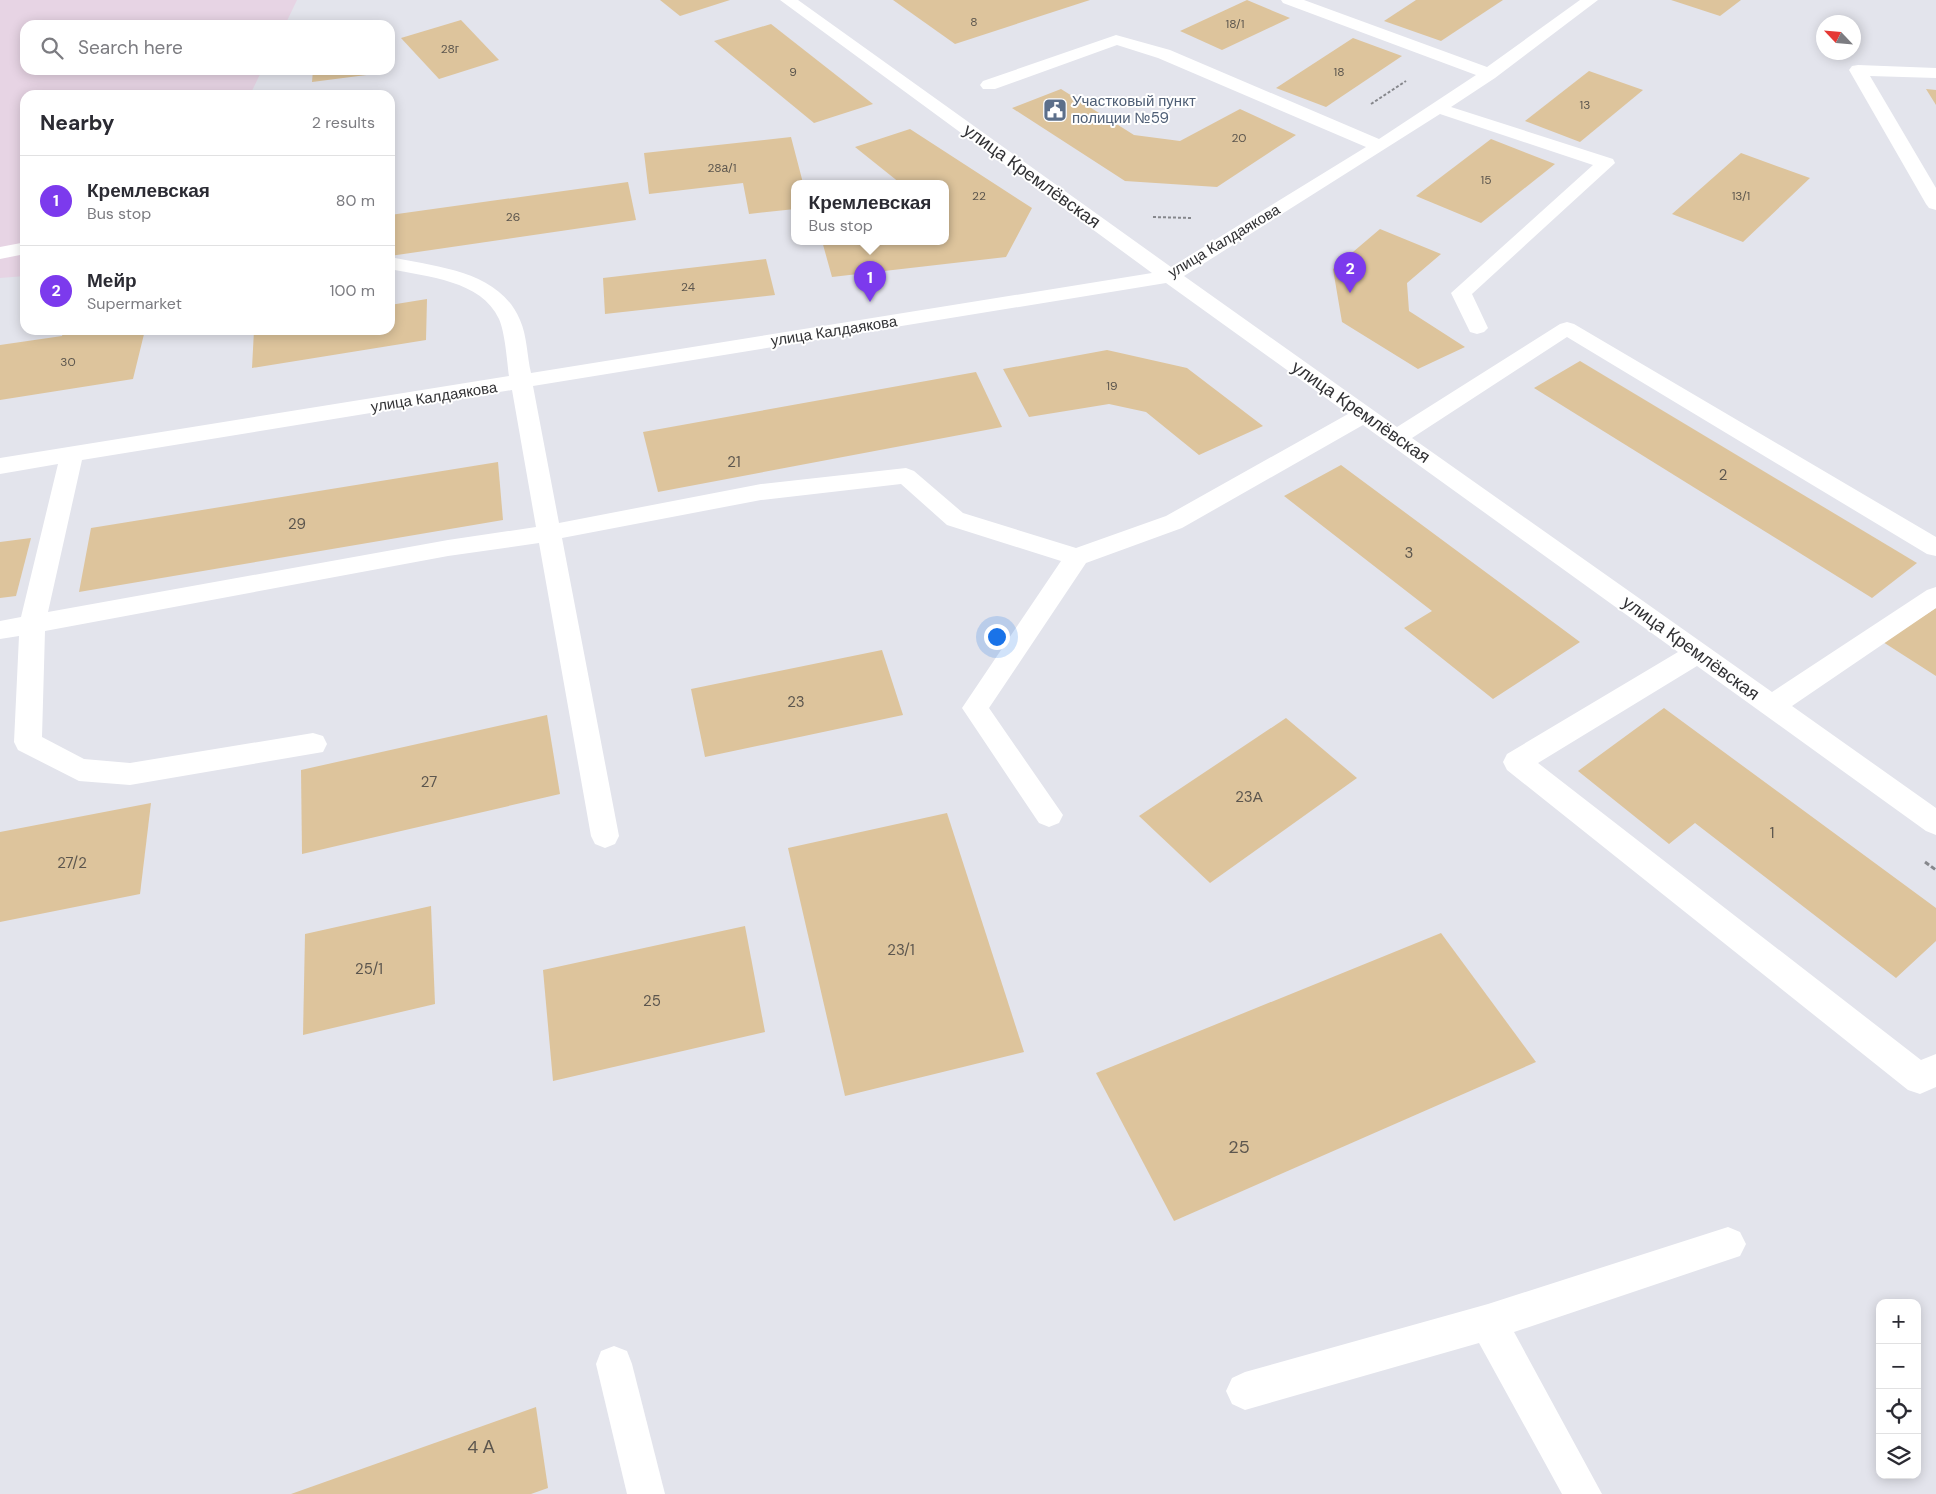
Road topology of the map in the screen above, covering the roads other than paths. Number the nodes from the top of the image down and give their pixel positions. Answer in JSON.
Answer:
{"nodes":[{"id":1,"x":788,"y":0,"type":"edge"},
{"id":2,"x":1289,"y":0,"type":"edge"},
{"id":3,"x":1590,"y":0,"type":"edge"},
{"id":4,"x":1936,"y":73,"type":"edge"},
{"id":5,"x":1489,"y":74,"type":"junction"},
{"id":6,"x":989,"y":85,"type":"dead end"},
{"id":7,"x":1438,"y":108,"type":"junction"},
{"id":8,"x":1380,"y":146,"type":"junction"},
{"id":9,"x":1936,"y":204,"type":"edge"},
{"id":10,"x":20,"y":250,"type":"edge"},
{"id":11,"x":0,"y":253,"type":"edge"},
{"id":12,"x":395,"y":264,"type":"edge"},
{"id":13,"x":1170,"y":276,"type":"junction"},
{"id":14,"x":1477,"y":328,"type":"dead end"},
{"id":15,"x":521,"y":383,"type":"junction"},
{"id":16,"x":1365,"y":414,"type":"junction"},
{"id":17,"x":1396,"y":437,"type":"junction"},
{"id":18,"x":72,"y":455,"type":"junction"},
{"id":19,"x":0,"y":466,"type":"edge"},
{"id":20,"x":548,"y":533,"type":"junction"},
{"id":21,"x":1936,"y":548,"type":"edge"},
{"id":22,"x":1077,"y":557,"type":"junction"},
{"id":23,"x":1936,"y":596,"type":"edge"},
{"id":24,"x":32,"y":624,"type":"junction"},
{"id":25,"x":0,"y":630,"type":"edge"},
{"id":26,"x":1698,"y":653,"type":"junction"},
{"id":27,"x":1772,"y":706,"type":"junction"},
{"id":28,"x":313,"y":744,"type":"dead end"},
{"id":29,"x":1048,"y":815,"type":"dead end"},
{"id":30,"x":1936,"y":823,"type":"edge"},
{"id":31,"x":605,"y":836,"type":"dead end"},
{"id":32,"x":1936,"y":1069,"type":"edge"},
{"id":33,"x":1728,"y":1244,"type":"dead end"},
{"id":34,"x":1488,"y":1322,"type":"junction"},
{"id":35,"x":614,"y":1364,"type":"dead end"},
{"id":36,"x":1245,"y":1391,"type":"dead end"},
{"id":37,"x":646,"y":1494,"type":"edge"},
{"id":38,"x":1583,"y":1494,"type":"edge"}],
"edges":[{"from":1,"to":13,"type":"street","name":"улица Кремлёвская"},
{"from":2,"to":5,"type":"street"},
{"from":3,"to":5,"type":"street","name":"улица Калдаякова"},
{"from":4,"to":9,"type":"street"},
{"from":5,"to":7,"type":"street","name":"улица Калдаякова"},
{"from":6,"to":8,"type":"street"},
{"from":7,"to":8,"type":"street","name":"улица Калдаякова"},
{"from":7,"to":14,"type":"street"},
{"from":8,"to":13,"type":"street","name":"улица Калдаякова"},
{"from":10,"to":11,"type":"street"},
{"from":12,"to":15,"type":"street"},
{"from":13,"to":15,"type":"street","name":"улица Калдаякова"},
{"from":13,"to":16,"type":"street","name":"улица Кремлёвская"},
{"from":15,"to":18,"type":"street","name":"улица Калдаякова"},
{"from":15,"to":20,"type":"street"},
{"from":16,"to":17,"type":"street","name":"улица Кремлёвская"},
{"from":16,"to":22,"type":"street"},
{"from":17,"to":21,"type":"street"},
{"from":17,"to":26,"type":"street","name":"улица Кремлёвская"},
{"from":18,"to":19,"type":"street","name":"улица Калдаякова"},
{"from":18,"to":24,"type":"street"},
{"from":20,"to":22,"type":"street"},
{"from":20,"to":24,"type":"street"},
{"from":20,"to":31,"type":"street"},
{"from":22,"to":29,"type":"street"},
{"from":23,"to":27,"type":"street"},
{"from":24,"to":25,"type":"street"},
{"from":24,"to":28,"type":"street"},
{"from":26,"to":27,"type":"street","name":"улица Кремлёвская"},
{"from":26,"to":32,"type":"street"},
{"from":27,"to":30,"type":"street","name":"улица Кремлёвская"},
{"from":33,"to":34,"type":"street"},
{"from":34,"to":36,"type":"street"},
{"from":34,"to":38,"type":"street"},
{"from":35,"to":37,"type":"street"}]}
